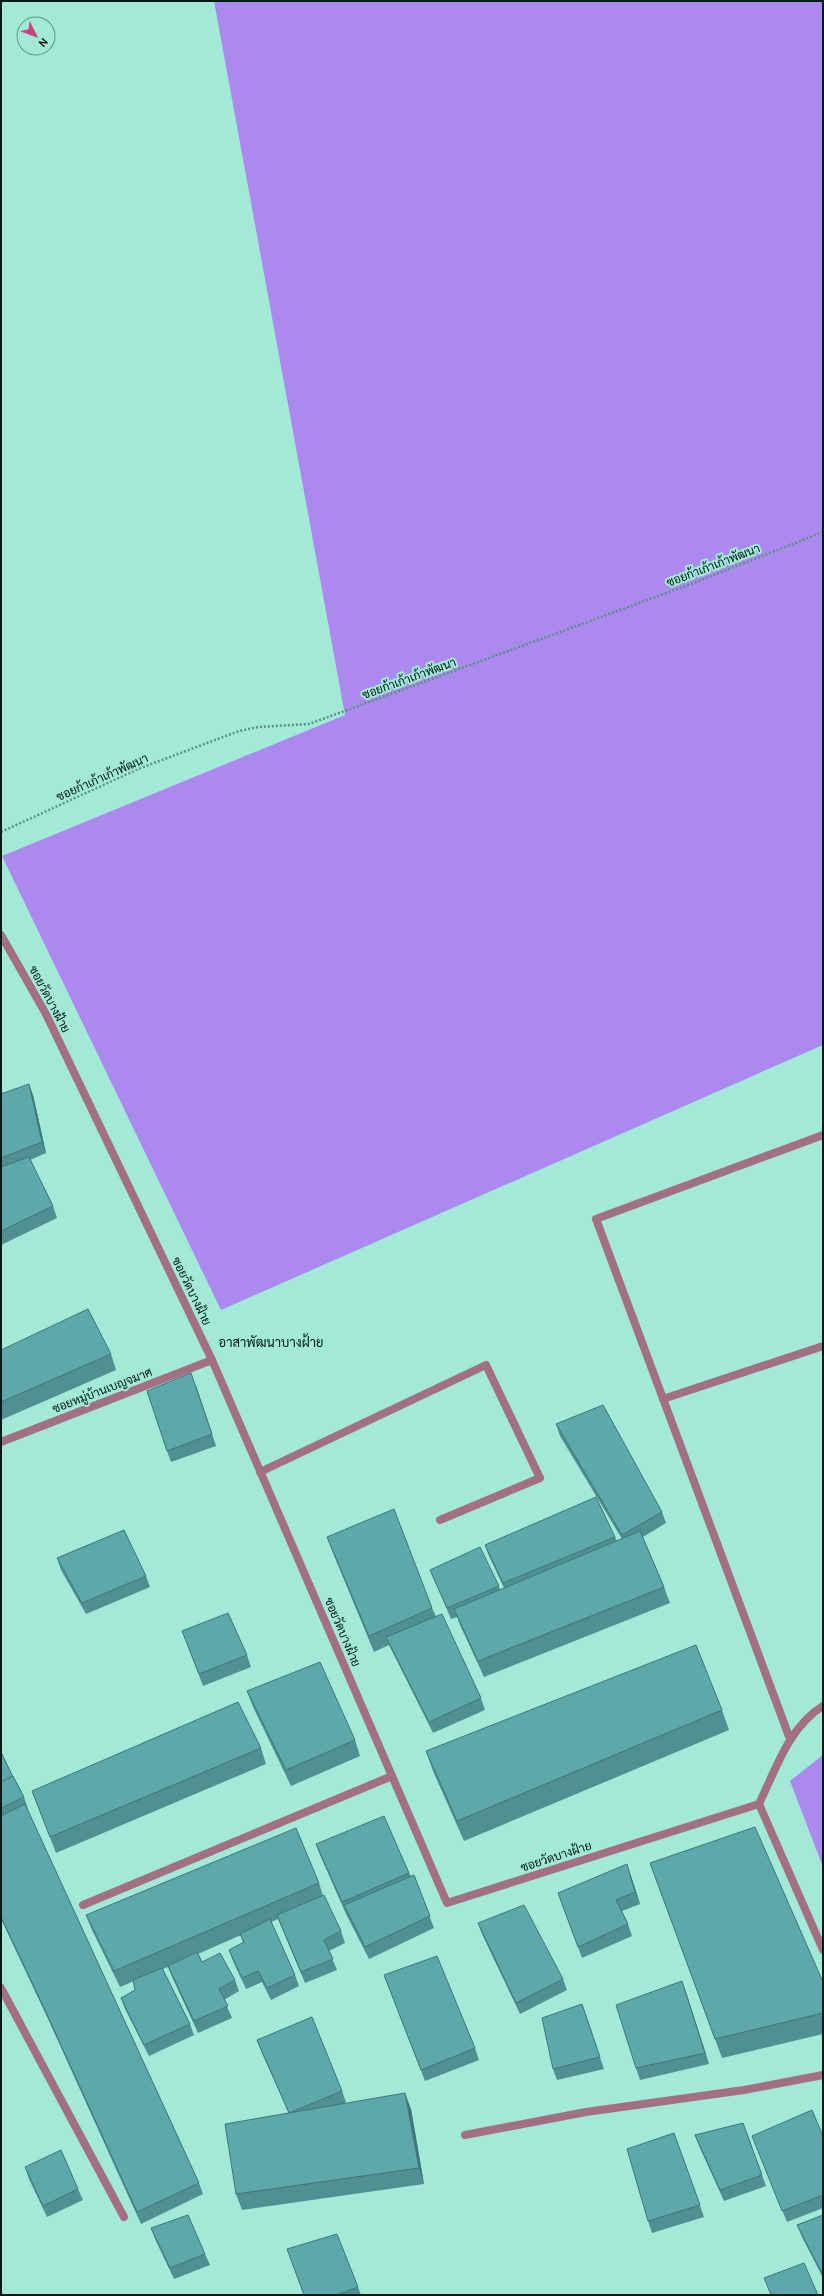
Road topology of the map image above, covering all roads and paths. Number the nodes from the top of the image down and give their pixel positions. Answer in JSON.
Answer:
{"nodes":[{"id":1,"x":823,"y":532,"type":"edge"},
{"id":2,"x":1,"y":832,"type":"edge"},
{"id":3,"x":1,"y":935,"type":"edge"},
{"id":4,"x":823,"y":1135,"type":"edge"},
{"id":5,"x":823,"y":1346,"type":"edge"},
{"id":6,"x":212,"y":1360,"type":"junction"},
{"id":7,"x":663,"y":1399,"type":"junction"},
{"id":8,"x":1,"y":1442,"type":"edge"},
{"id":9,"x":260,"y":1472,"type":"junction"},
{"id":10,"x":440,"y":1520,"type":"dead end"},
{"id":11,"x":823,"y":1706,"type":"edge"},
{"id":12,"x":790,"y":1739,"type":"junction"},
{"id":13,"x":392,"y":1776,"type":"junction"},
{"id":14,"x":759,"y":1804,"type":"junction"},
{"id":15,"x":83,"y":1905,"type":"dead end"},
{"id":16,"x":823,"y":1950,"type":"edge"},
{"id":17,"x":1,"y":1988,"type":"edge"},
{"id":18,"x":823,"y":2075,"type":"edge"},
{"id":19,"x":464,"y":2135,"type":"dead end"},
{"id":20,"x":124,"y":2217,"type":"dead end"}],
"edges":[{"from":1,"to":2,"type":"path","name":"ซอยก้าเก้าเก้าพัฒนา"},
{"from":3,"to":6,"type":"street","name":"ซอยวัดบางฝ้าย"},
{"from":4,"to":7,"type":"street"},
{"from":5,"to":7,"type":"street"},
{"from":6,"to":8,"type":"street","name":"ซอยหมู่บ้านเบญจมาศ"},
{"from":6,"to":9,"type":"street","name":"ซอยวัดบางฝ้าย"},
{"from":7,"to":12,"type":"street"},
{"from":9,"to":10,"type":"street"},
{"from":9,"to":13,"type":"street","name":"ซอยวัดบางฝ้าย"},
{"from":11,"to":12,"type":"street"},
{"from":12,"to":14,"type":"street"},
{"from":13,"to":14,"type":"street","name":"ซอยวัดบางฝ้าย"},
{"from":13,"to":15,"type":"street"},
{"from":14,"to":16,"type":"street"},
{"from":17,"to":20,"type":"street"},
{"from":18,"to":19,"type":"street"}]}
